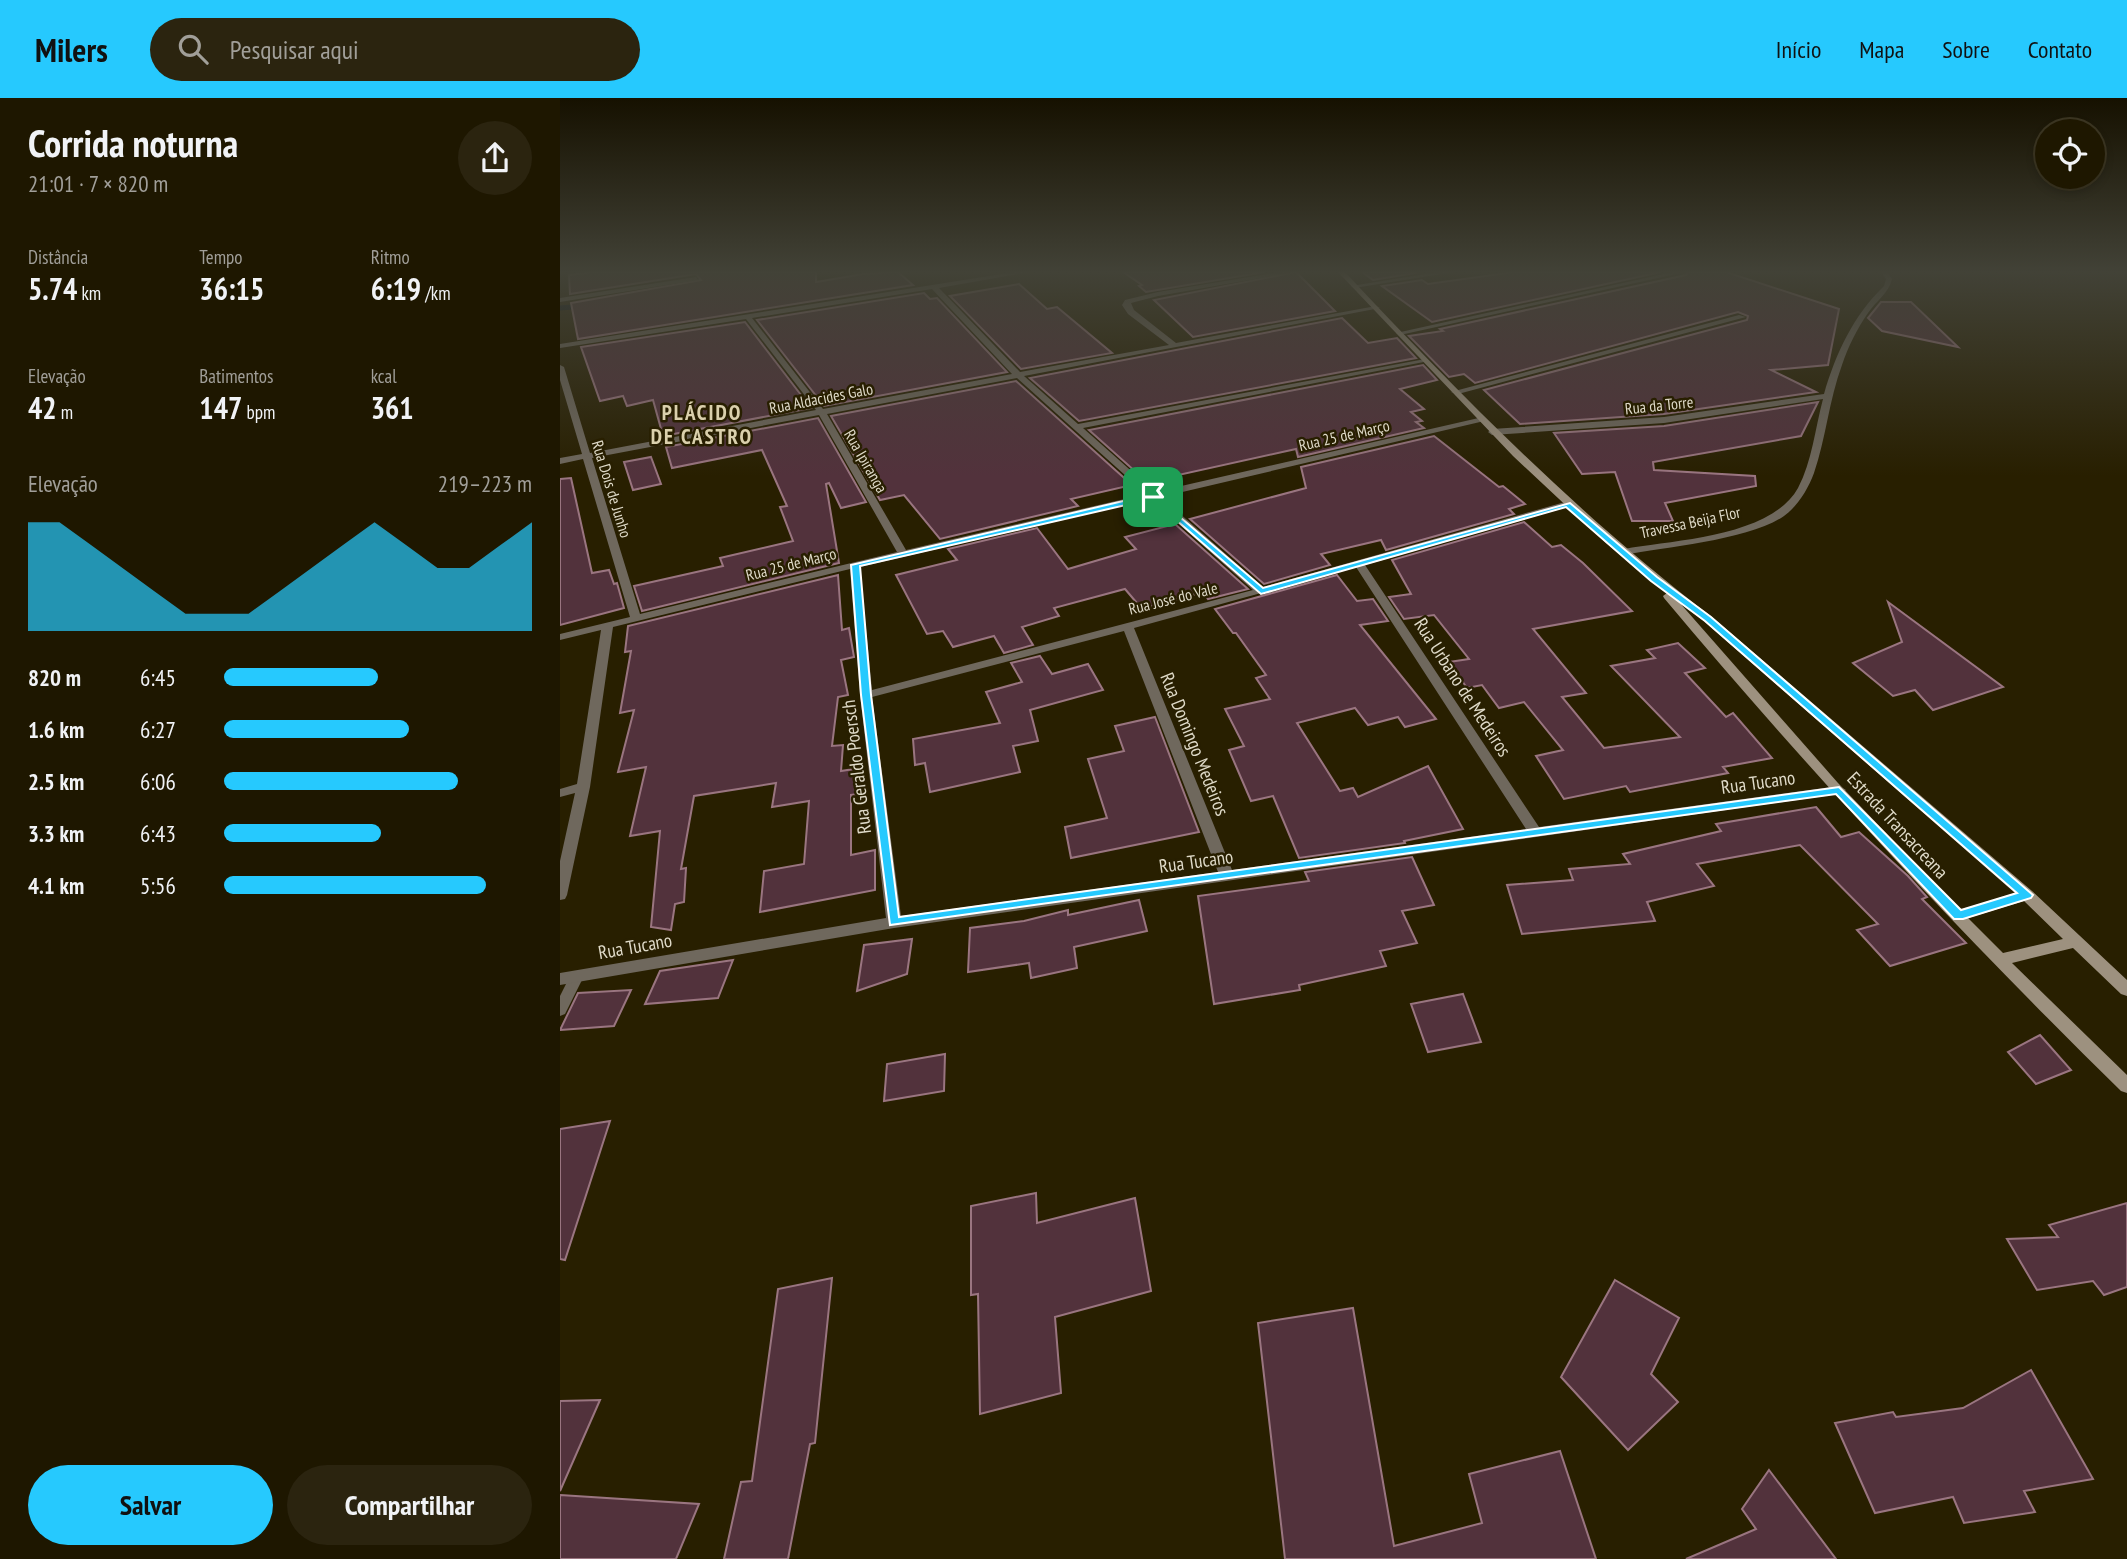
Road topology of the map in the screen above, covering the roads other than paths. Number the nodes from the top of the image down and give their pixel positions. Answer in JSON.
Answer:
{"nodes":[{"id":1,"x":598,"y":340,"type":"edge"},
{"id":2,"x":766,"y":340,"type":"edge"},
{"id":3,"x":985,"y":340,"type":"edge"},
{"id":4,"x":1168,"y":340,"type":"edge"},
{"id":5,"x":1195,"y":340,"type":"edge"},
{"id":6,"x":1406,"y":340,"type":"edge"},
{"id":7,"x":1653,"y":340,"type":"edge"},
{"id":8,"x":1849,"y":340,"type":"edge"},
{"id":9,"x":1173,"y":344,"type":"junction"},
{"id":10,"x":560,"y":346,"type":"edge"},
{"id":11,"x":1425,"y":361,"type":"junction"},
{"id":12,"x":560,"y":368,"type":"edge"},
{"id":13,"x":1017,"y":374,"type":"junction"},
{"id":14,"x":1455,"y":392,"type":"junction"},
{"id":15,"x":1828,"y":397,"type":"junction"},
{"id":16,"x":822,"y":413,"type":"junction"},
{"id":17,"x":1480,"y":419,"type":"junction"},
{"id":18,"x":1074,"y":427,"type":"junction"},
{"id":19,"x":1492,"y":432,"type":"junction"},
{"id":20,"x":586,"y":456,"type":"junction"},
{"id":21,"x":560,"y":461,"type":"edge"},
{"id":22,"x":1153,"y":497,"type":"junction"},
{"id":23,"x":1568,"y":504,"type":"junction"},
{"id":24,"x":1624,"y":552,"type":"junction"},
{"id":25,"x":904,"y":554,"type":"junction"},
{"id":26,"x":1359,"y":563,"type":"junction"},
{"id":27,"x":855,"y":565,"type":"junction"},
{"id":28,"x":1654,"y":579,"type":"junction"},
{"id":29,"x":1261,"y":591,"type":"junction"},
{"id":30,"x":636,"y":618,"type":"junction"},
{"id":31,"x":608,"y":625,"type":"junction"},
{"id":32,"x":1128,"y":626,"type":"junction"},
{"id":33,"x":560,"y":637,"type":"edge"},
{"id":34,"x":866,"y":695,"type":"junction"},
{"id":35,"x":583,"y":787,"type":"junction"},
{"id":36,"x":1839,"y":790,"type":"junction"},
{"id":37,"x":560,"y":793,"type":"edge"},
{"id":38,"x":1534,"y":831,"type":"junction"},
{"id":39,"x":1227,"y":876,"type":"junction"},
{"id":40,"x":560,"y":895,"type":"edge"},
{"id":41,"x":2027,"y":895,"type":"junction"},
{"id":42,"x":1958,"y":916,"type":"junction"},
{"id":43,"x":894,"y":922,"type":"junction"},
{"id":44,"x":2077,"y":941,"type":"junction"},
{"id":45,"x":2000,"y":960,"type":"junction"},
{"id":46,"x":577,"y":976,"type":"junction"},
{"id":47,"x":560,"y":979,"type":"edge"},
{"id":48,"x":2127,"y":990,"type":"edge"},
{"id":49,"x":560,"y":1010,"type":"edge"},
{"id":50,"x":2127,"y":1086,"type":"edge"}],
"edges":[{"from":1,"to":10,"type":"street"},
{"from":2,"to":16,"type":"street","name":"Rua Ipiranga"},
{"from":3,"to":13,"type":"street"},
{"from":4,"to":9,"type":"street"},
{"from":5,"to":9,"type":"street","name":"Rua Aldacides Galo"},
{"from":6,"to":11,"type":"street","name":"Estrada Transacreana"},
{"from":7,"to":14,"type":"street"},
{"from":8,"to":15,"type":"street","name":"Travessa Beija Flor"},
{"from":9,"to":13,"type":"street","name":"Rua Aldacides Galo"},
{"from":11,"to":14,"type":"street","name":"Estrada Transacreana"},
{"from":11,"to":18,"type":"street"},
{"from":12,"to":20,"type":"street","name":"Rua Dois de Junho"},
{"from":13,"to":16,"type":"street","name":"Rua Aldacides Galo"},
{"from":13,"to":18,"type":"street"},
{"from":14,"to":17,"type":"street","name":"Estrada Transacreana"},
{"from":15,"to":19,"type":"street","name":"Rua da Torre"},
{"from":15,"to":24,"type":"street","name":"Travessa Beija Flor"},
{"from":16,"to":20,"type":"street","name":"Rua Aldacides Galo"},
{"from":16,"to":25,"type":"street","name":"Rua Ipiranga"},
{"from":17,"to":19,"type":"street","name":"Estrada Transacreana"},
{"from":17,"to":22,"type":"street","name":"Rua 25 de Março"},
{"from":18,"to":22,"type":"street"},
{"from":19,"to":23,"type":"street","name":"Estrada Transacreana"},
{"from":20,"to":21,"type":"street","name":"Rua Aldacides Galo"},
{"from":20,"to":30,"type":"street","name":"Rua Dois de Junho"},
{"from":22,"to":25,"type":"street","name":"Rua 25 de Março"},
{"from":22,"to":29,"type":"street"},
{"from":23,"to":24,"type":"street","name":"Estrada Transacreana"},
{"from":23,"to":26,"type":"street","name":"Rua José do Vale"},
{"from":24,"to":28,"type":"street","name":"Estrada Transacreana"},
{"from":25,"to":27,"type":"street","name":"Rua 25 de Março"},
{"from":26,"to":29,"type":"street","name":"Rua José do Vale"},
{"from":26,"to":38,"type":"street","name":"Rua Urbano de Medeiros"},
{"from":27,"to":30,"type":"street","name":"Rua 25 de Março"},
{"from":27,"to":34,"type":"street","name":"Rua Geraldo Poersch"},
{"from":28,"to":36,"type":"street","name":"Estrada Transacreana"},
{"from":28,"to":41,"type":"street","name":"Estrada Transacreana"},
{"from":29,"to":32,"type":"street","name":"Rua José do Vale"},
{"from":30,"to":31,"type":"street","name":"Rua 25 de Março"},
{"from":31,"to":33,"type":"street","name":"Rua 25 de Março"},
{"from":31,"to":35,"type":"street"},
{"from":32,"to":34,"type":"street","name":"Rua José do Vale"},
{"from":32,"to":39,"type":"street","name":"Rua Domingo Medeiros"},
{"from":34,"to":43,"type":"street","name":"Rua Geraldo Poersch"},
{"from":35,"to":37,"type":"street"},
{"from":35,"to":40,"type":"street"},
{"from":36,"to":38,"type":"street","name":"Rua Tucano"},
{"from":36,"to":42,"type":"street","name":"Estrada Transacreana"},
{"from":38,"to":39,"type":"street","name":"Rua Tucano"},
{"from":39,"to":43,"type":"street","name":"Rua Tucano"},
{"from":41,"to":42,"type":"street"},
{"from":41,"to":44,"type":"street","name":"Estrada Transacreana"},
{"from":42,"to":45,"type":"street","name":"Estrada Transacreana"},
{"from":43,"to":46,"type":"street","name":"Rua Tucano"},
{"from":44,"to":45,"type":"street"},
{"from":44,"to":48,"type":"street","name":"Estrada Transacreana"},
{"from":45,"to":50,"type":"street","name":"Estrada Transacreana"},
{"from":46,"to":47,"type":"street","name":"Rua Tucano"},
{"from":46,"to":49,"type":"lane"}]}
